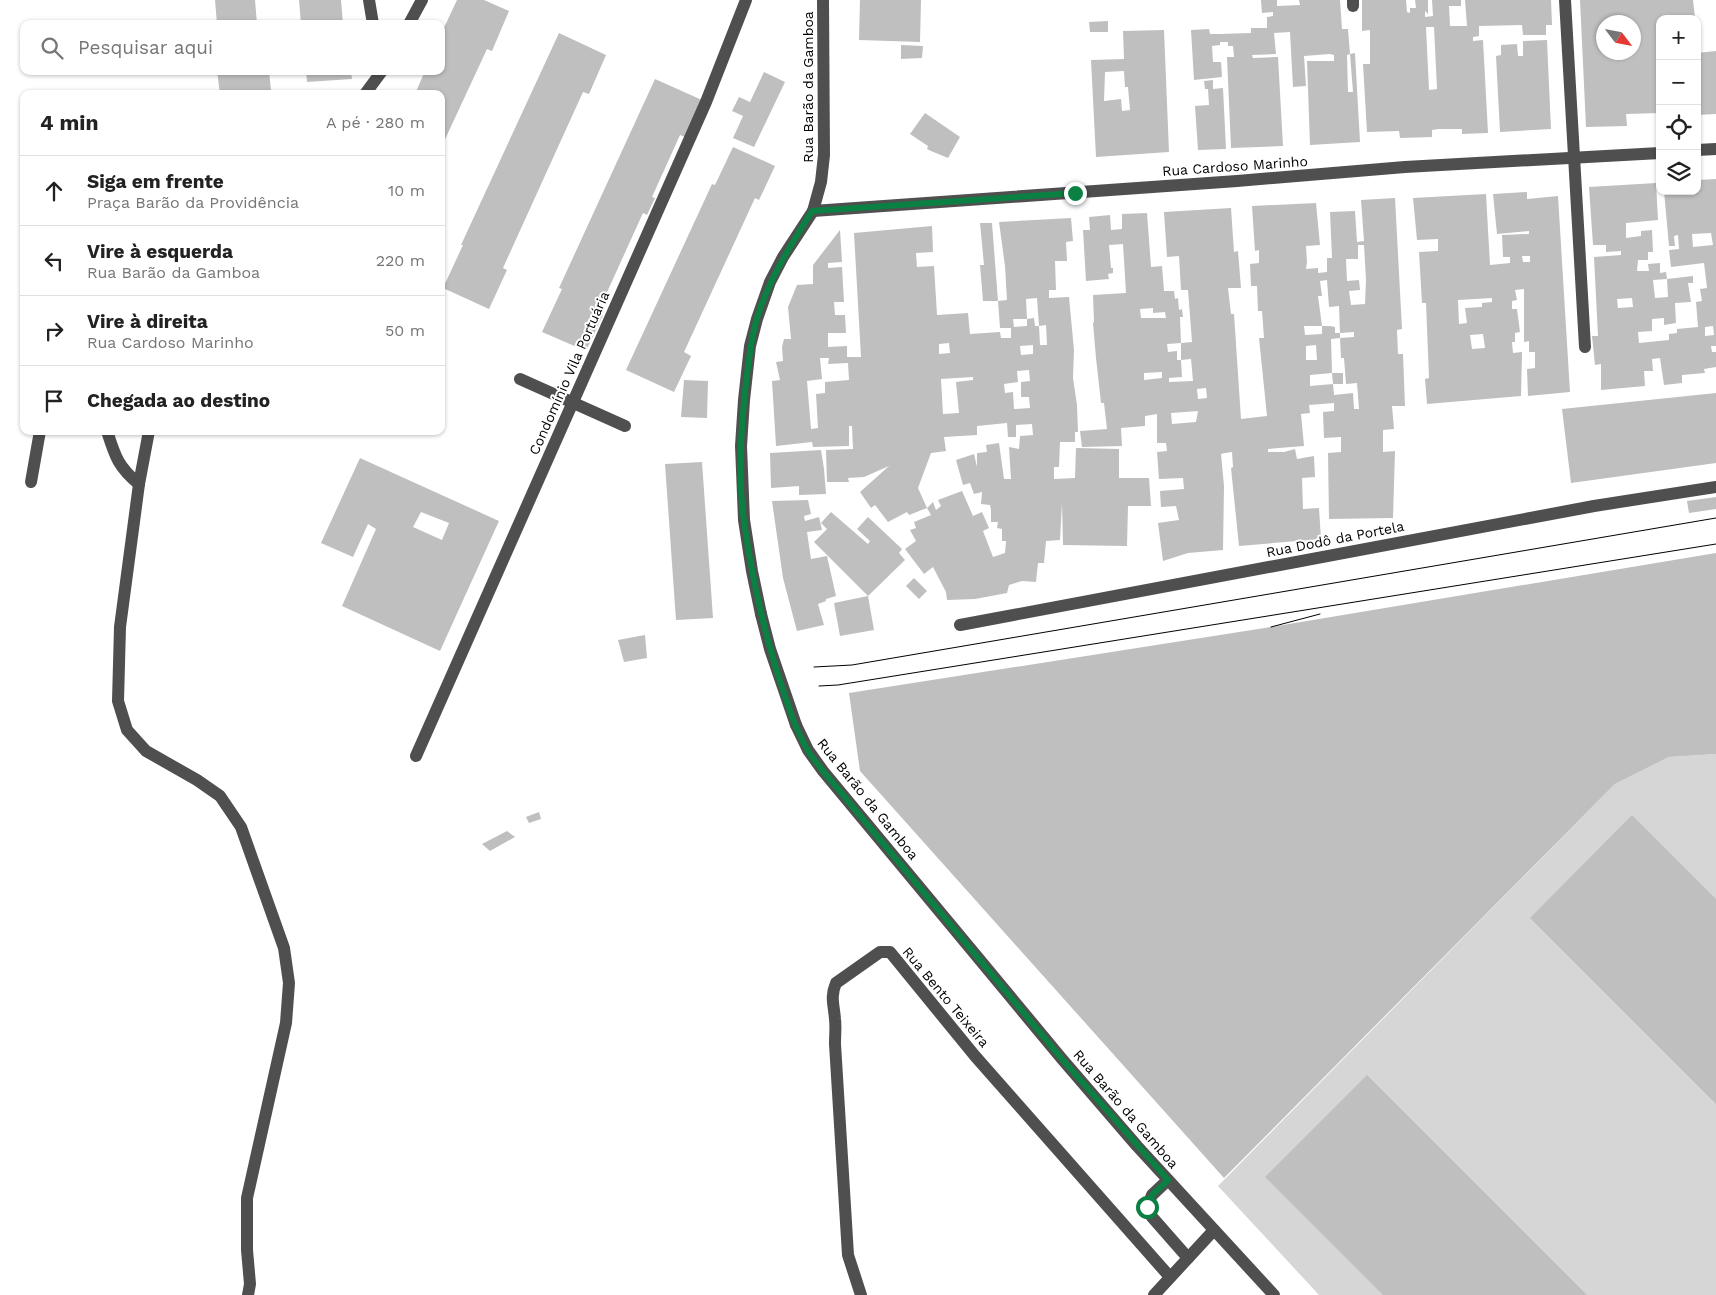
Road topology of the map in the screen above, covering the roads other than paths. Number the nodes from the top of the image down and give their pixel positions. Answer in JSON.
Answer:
{"nodes":[{"id":1,"x":369,"y":0,"type":"edge"},
{"id":2,"x":422,"y":0,"type":"edge"},
{"id":3,"x":746,"y":0,"type":"edge"},
{"id":4,"x":823,"y":0,"type":"edge"},
{"id":5,"x":1565,"y":0,"type":"edge"},
{"id":6,"x":372,"y":20,"type":"edge"},
{"id":7,"x":411,"y":20,"type":"edge"},
{"id":8,"x":379,"y":75,"type":"edge"},
{"id":9,"x":369,"y":90,"type":"edge"},
{"id":10,"x":1716,"y":149,"type":"edge"},
{"id":11,"x":1701,"y":150,"type":"edge"},
{"id":12,"x":1656,"y":153,"type":"edge"},
{"id":13,"x":1573,"y":158,"type":"junction"},
{"id":14,"x":812,"y":211,"type":"junction"},
{"id":15,"x":1585,"y":347,"type":"dead end"},
{"id":16,"x":520,"y":379,"type":"dead end"},
{"id":17,"x":572,"y":403,"type":"junction"},
{"id":18,"x":625,"y":426,"type":"dead end"},
{"id":19,"x":39,"y":435,"type":"edge"},
{"id":20,"x":108,"y":435,"type":"edge"},
{"id":21,"x":148,"y":435,"type":"edge"},
{"id":22,"x":32,"y":482,"type":"dead end"},
{"id":23,"x":139,"y":484,"type":"junction"},
{"id":24,"x":1716,"y":487,"type":"edge"},
{"id":25,"x":960,"y":625,"type":"dead end"},
{"id":26,"x":416,"y":756,"type":"dead end"},
{"id":27,"x":1168,"y":1180,"type":"junction"},
{"id":28,"x":1214,"y":1230,"type":"junction"},
{"id":29,"x":1188,"y":1258,"type":"junction"},
{"id":30,"x":1170,"y":1277,"type":"junction"},
{"id":31,"x":248,"y":1295,"type":"edge"},
{"id":32,"x":861,"y":1295,"type":"edge"},
{"id":33,"x":1154,"y":1295,"type":"edge"},
{"id":34,"x":1274,"y":1295,"type":"edge"}],
"edges":[{"from":1,"to":6,"type":"street"},
{"from":2,"to":7,"type":"street"},
{"from":3,"to":17,"type":"street","name":"Condomínio Vila Portuária"},
{"from":4,"to":14,"type":"street","name":"Rua Barão da Gamboa"},
{"from":5,"to":13,"type":"street"},
{"from":8,"to":9,"type":"street"},
{"from":10,"to":11,"type":"street"},
{"from":12,"to":13,"type":"street","name":"Rua Cardoso Marinho"},
{"from":13,"to":14,"type":"street","name":"Rua Cardoso Marinho"},
{"from":13,"to":15,"type":"street"},
{"from":14,"to":27,"type":"street","name":"Rua Barão da Gamboa","bridge":true},
{"from":16,"to":17,"type":"street"},
{"from":17,"to":18,"type":"street"},
{"from":17,"to":26,"type":"street","name":"Condomínio Vila Portuária"},
{"from":19,"to":22,"type":"street"},
{"from":20,"to":23,"type":"street"},
{"from":21,"to":23,"type":"street"},
{"from":23,"to":31,"type":"street"},
{"from":24,"to":25,"type":"street","name":"Rua Dodô da Portela"},
{"from":27,"to":28,"type":"street","name":"Rua Barão da Gamboa"},
{"from":27,"to":29,"type":"street"},
{"from":28,"to":29,"type":"street"},
{"from":28,"to":34,"type":"street","name":"Rua Barão da Gamboa"},
{"from":29,"to":30,"type":"street"},
{"from":30,"to":32,"type":"street","name":"Rua Bento Teixeira"},
{"from":30,"to":33,"type":"street"}]}
